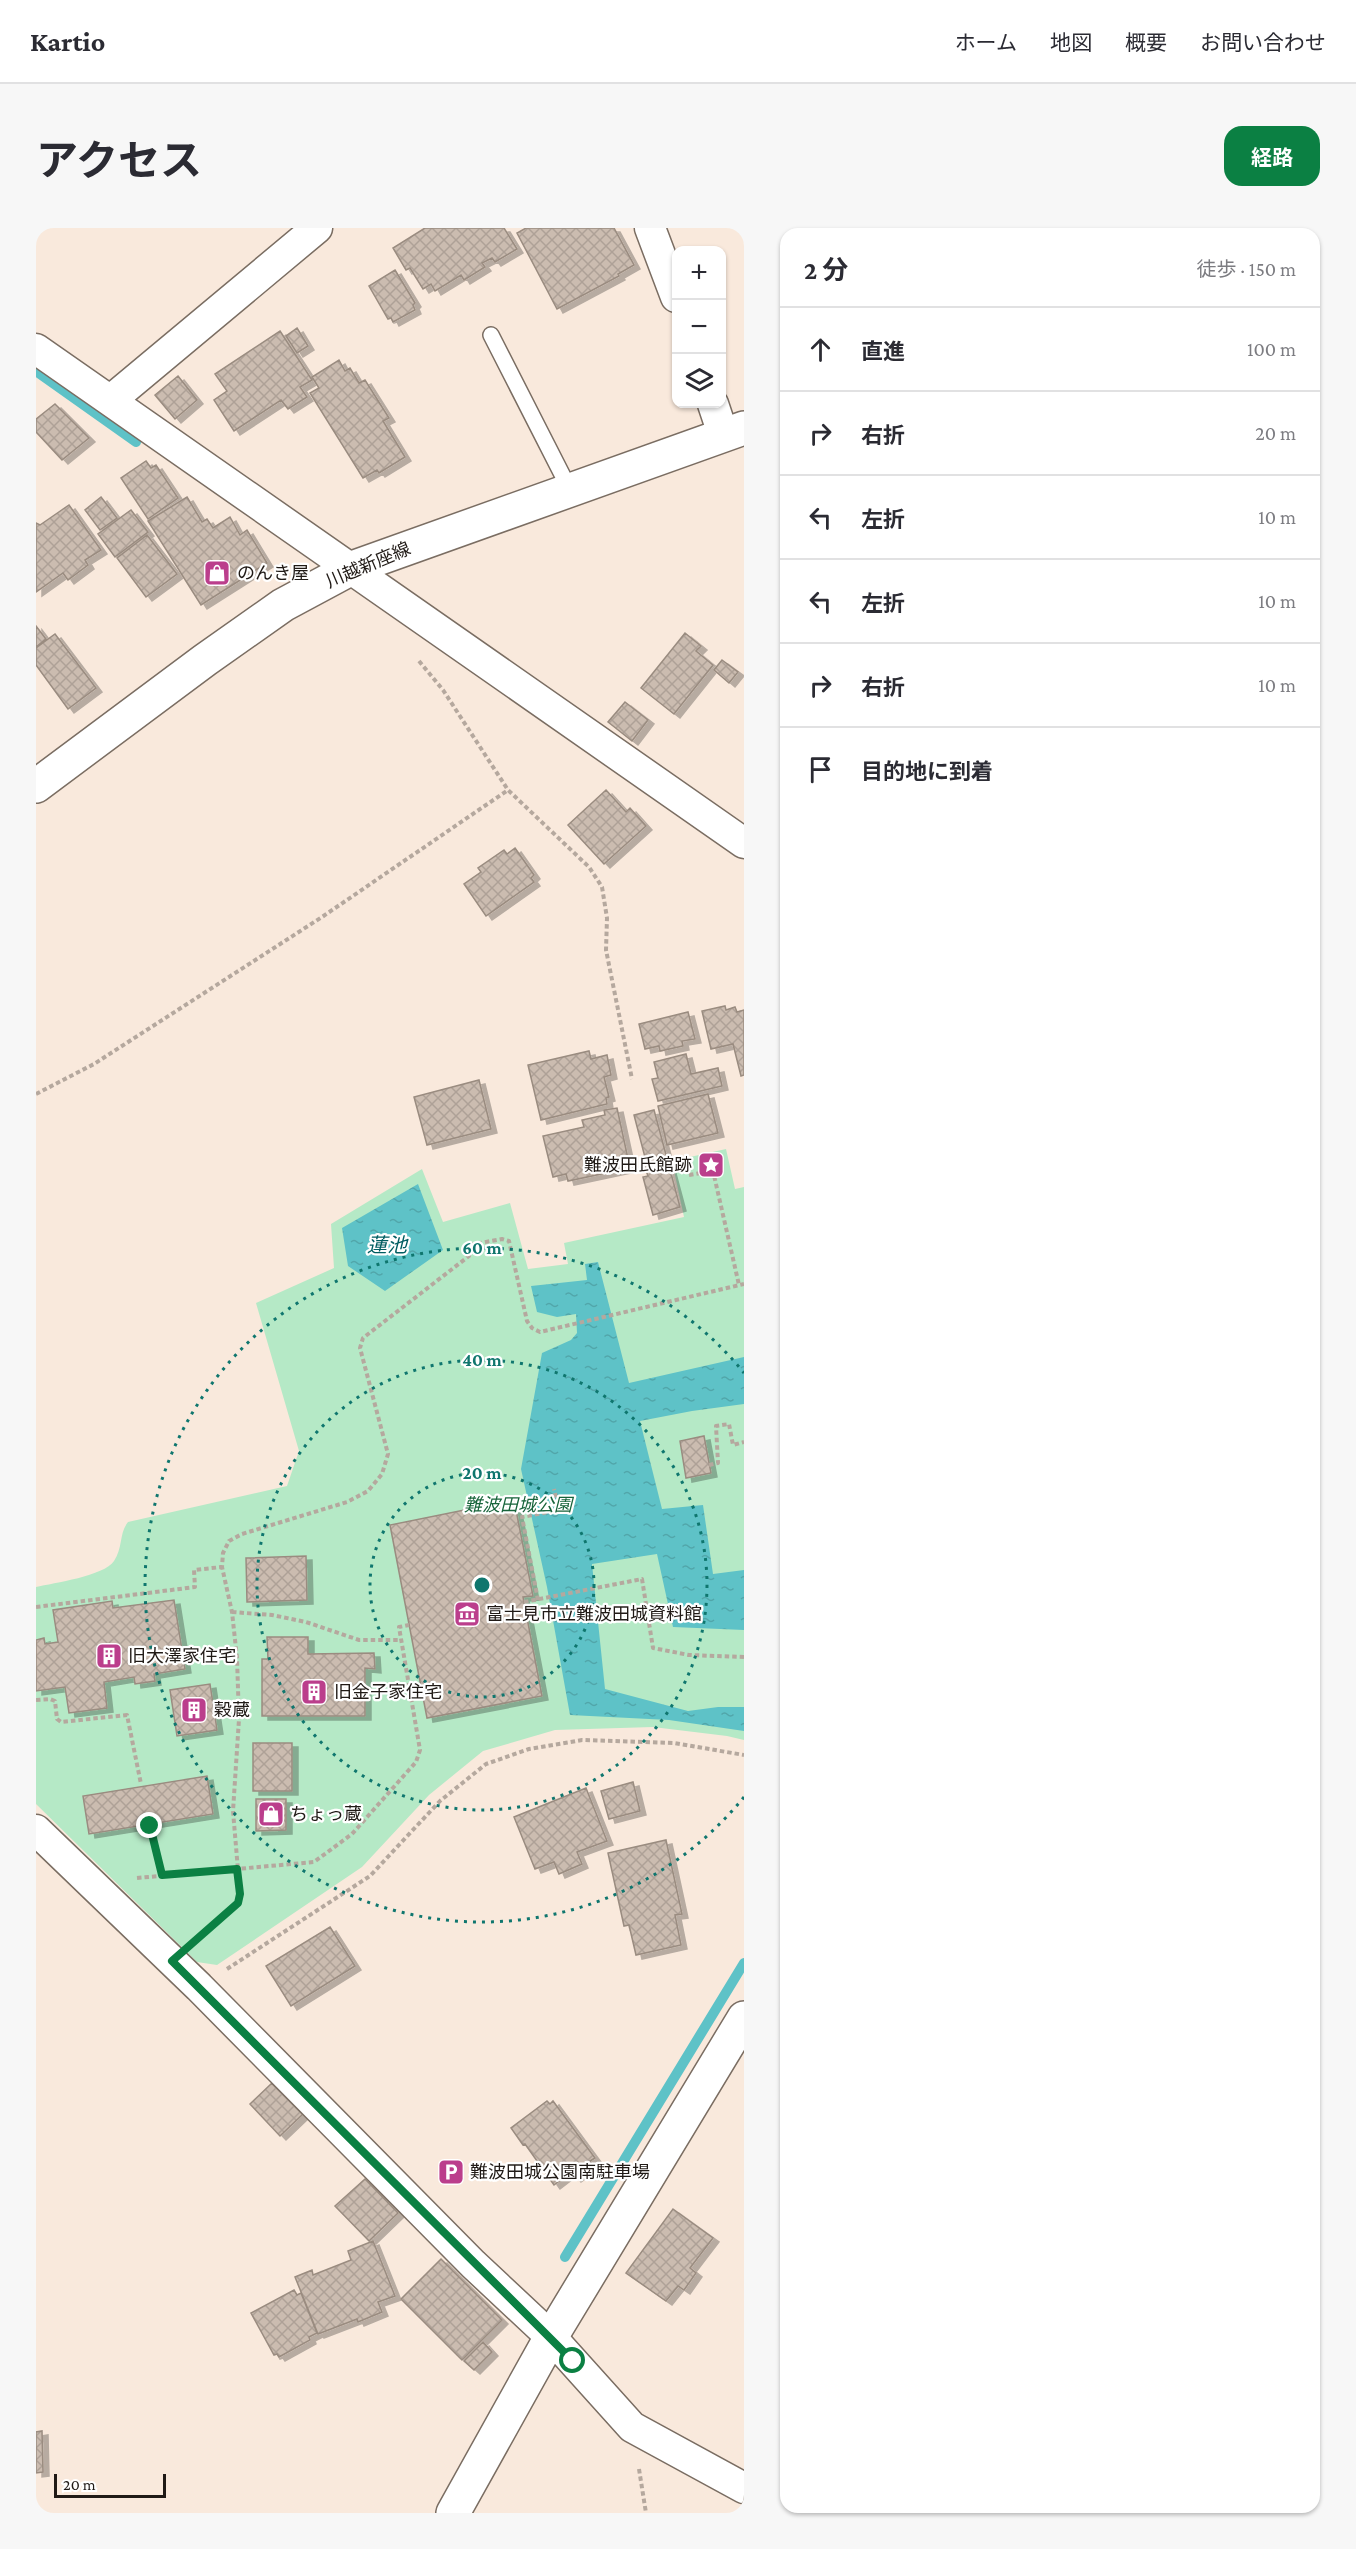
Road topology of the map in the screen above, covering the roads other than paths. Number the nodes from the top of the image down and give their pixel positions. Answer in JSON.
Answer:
{"nodes":[{"id":1,"x":317,"y":228,"type":"edge"},
{"id":2,"x":650,"y":228,"type":"edge"},
{"id":3,"x":672,"y":286,"type":"edge"},
{"id":4,"x":491,"y":335,"type":"dead end"},
{"id":5,"x":36,"y":349,"type":"edge"},
{"id":6,"x":111,"y":400,"type":"junction"},
{"id":7,"x":716,"y":408,"type":"edge"},
{"id":8,"x":734,"y":431,"type":"edge"},
{"id":9,"x":570,"y":490,"type":"junction"},
{"id":10,"x":352,"y":568,"type":"junction"},
{"id":11,"x":36,"y":786,"type":"edge"},
{"id":12,"x":744,"y":843,"type":"edge"},
{"id":13,"x":36,"y":1830,"type":"edge"},
{"id":14,"x":744,"y":2018,"type":"edge"},
{"id":15,"x":551,"y":2337,"type":"junction"},
{"id":16,"x":744,"y":2488,"type":"edge"},
{"id":17,"x":453,"y":2513,"type":"edge"}],
"edges":[{"from":1,"to":6,"type":"street"},
{"from":2,"to":3,"type":"street"},
{"from":4,"to":9,"type":"lane"},
{"from":5,"to":6,"type":"street"},
{"from":6,"to":10,"type":"street"},
{"from":7,"to":8,"type":"street"},
{"from":8,"to":9,"type":"main road","name":"川越新座線"},
{"from":9,"to":10,"type":"main road","name":"川越新座線"},
{"from":10,"to":11,"type":"main road","name":"川越新座線"},
{"from":10,"to":12,"type":"street"},
{"from":13,"to":15,"type":"street"},
{"from":14,"to":15,"type":"main road"},
{"from":15,"to":16,"type":"street"},
{"from":15,"to":17,"type":"main road"}]}
